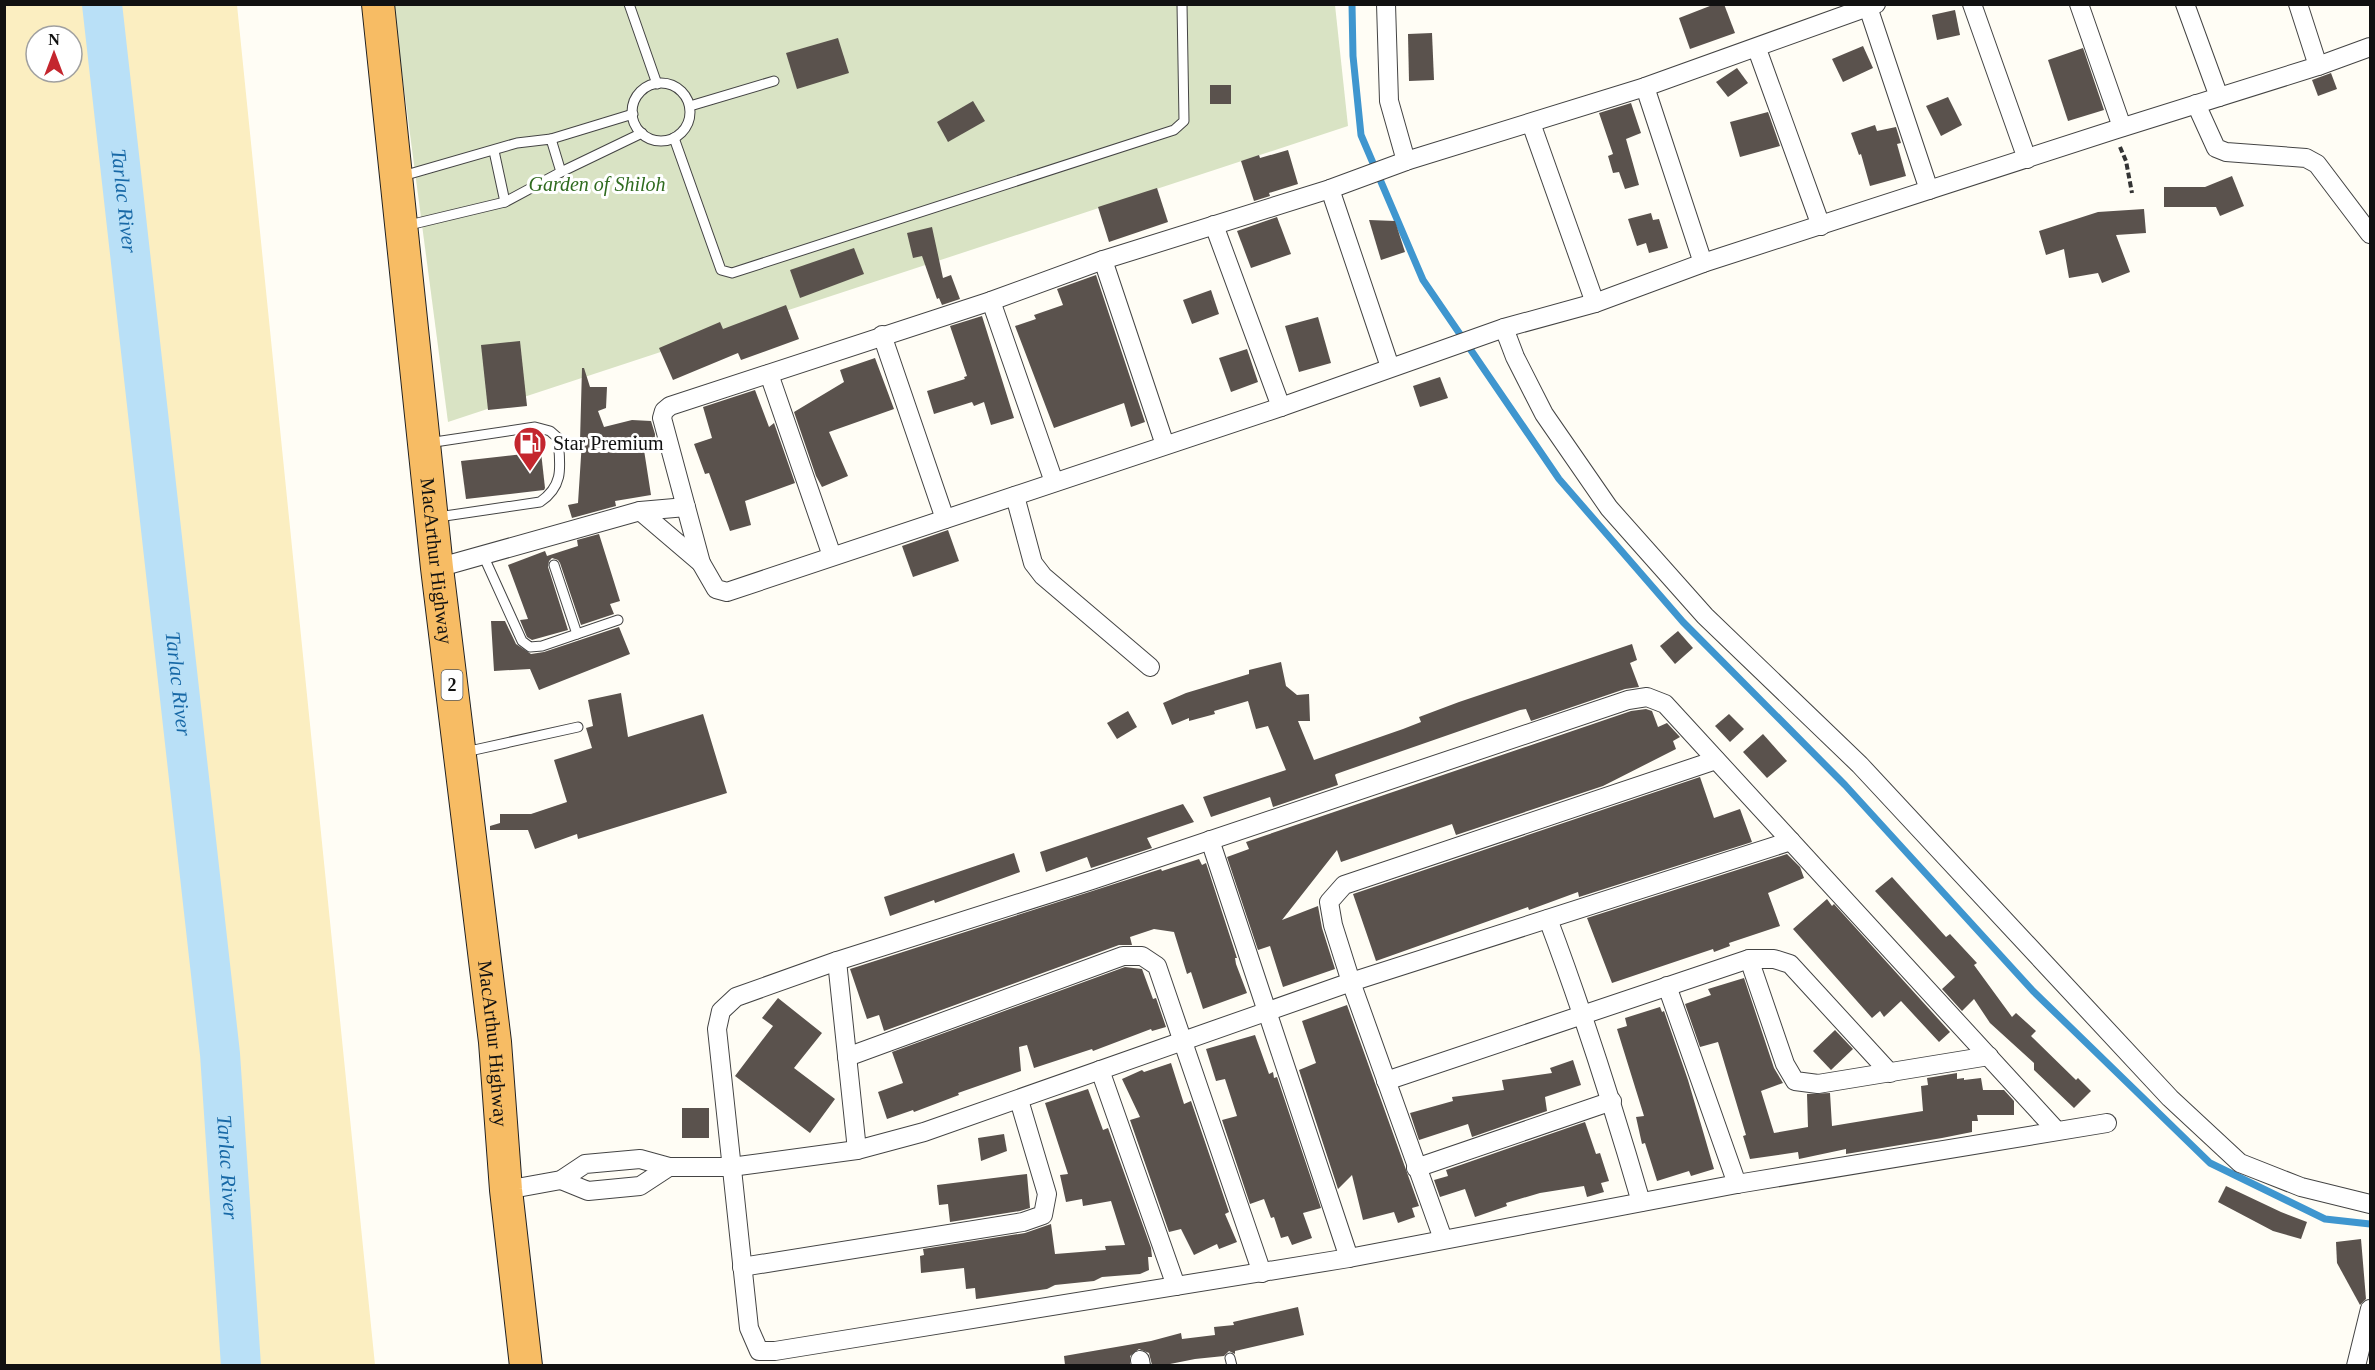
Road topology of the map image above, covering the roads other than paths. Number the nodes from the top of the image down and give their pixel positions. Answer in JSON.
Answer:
{"nodes":[{"id":1,"x":378,"y":4,"type":"edge"},
{"id":2,"x":629,"y":4,"type":"edge"},
{"id":3,"x":1182,"y":4,"type":"edge"},
{"id":4,"x":1386,"y":4,"type":"edge"},
{"id":5,"x":1971,"y":4,"type":"edge"},
{"id":6,"x":2079,"y":4,"type":"edge"},
{"id":7,"x":2185,"y":4,"type":"edge"},
{"id":8,"x":2298,"y":4,"type":"edge"},
{"id":9,"x":1872,"y":6,"type":"edge"},
{"id":10,"x":2370,"y":47,"type":"edge"},
{"id":11,"x":1757,"y":49,"type":"junction"},
{"id":12,"x":2318,"y":66,"type":"junction"},
{"id":13,"x":774,"y":81,"type":"dead end"},
{"id":14,"x":657,"y":84,"type":"junction"},
{"id":15,"x":1645,"y":87,"type":"junction"},
{"id":16,"x":2219,"y":97,"type":"junction"},
{"id":17,"x":2196,"y":104,"type":"junction"},
{"id":18,"x":690,"y":106,"type":"junction"},
{"id":19,"x":633,"y":114,"type":"junction"},
{"id":20,"x":1531,"y":123,"type":"junction"},
{"id":21,"x":2118,"y":128,"type":"junction"},
{"id":22,"x":642,"y":133,"type":"junction"},
{"id":23,"x":674,"y":138,"type":"junction"},
{"id":24,"x":551,"y":139,"type":"junction"},
{"id":25,"x":494,"y":151,"type":"junction"},
{"id":26,"x":2027,"y":159,"type":"junction"},
{"id":27,"x":1406,"y":161,"type":"junction"},
{"id":28,"x":561,"y":172,"type":"junction"},
{"id":29,"x":397,"y":177,"type":"junction"},
{"id":30,"x":1330,"y":189,"type":"junction"},
{"id":31,"x":1929,"y":190,"type":"junction"},
{"id":32,"x":505,"y":202,"type":"junction"},
{"id":33,"x":1214,"y":225,"type":"junction"},
{"id":34,"x":1821,"y":226,"type":"junction"},
{"id":35,"x":403,"y":227,"type":"junction"},
{"id":36,"x":2370,"y":234,"type":"edge"},
{"id":37,"x":1102,"y":260,"type":"junction"},
{"id":38,"x":1703,"y":263,"type":"junction"},
{"id":39,"x":992,"y":300,"type":"junction"},
{"id":40,"x":1595,"y":303,"type":"junction"},
{"id":41,"x":1504,"y":328,"type":"junction"},
{"id":42,"x":882,"y":335,"type":"junction"},
{"id":43,"x":1389,"y":367,"type":"junction"},
{"id":44,"x":769,"y":374,"type":"junction"},
{"id":45,"x":1281,"y":407,"type":"junction"},
{"id":46,"x":425,"y":443,"type":"junction"},
{"id":47,"x":1165,"y":445,"type":"junction"},
{"id":48,"x":1054,"y":482,"type":"junction"},
{"id":49,"x":1015,"y":495,"type":"junction"},
{"id":50,"x":686,"y":507,"type":"junction"},
{"id":51,"x":640,"y":511,"type":"junction"},
{"id":52,"x":432,"y":518,"type":"junction"},
{"id":53,"x":945,"y":519,"type":"junction"},
{"id":54,"x":483,"y":555,"type":"junction"},
{"id":55,"x":832,"y":556,"type":"junction"},
{"id":56,"x":701,"y":563,"type":"junction"},
{"id":57,"x":554,"y":565,"type":"dead end"},
{"id":58,"x":437,"y":568,"type":"junction"},
{"id":59,"x":618,"y":620,"type":"dead end"},
{"id":60,"x":577,"y":634,"type":"junction"},
{"id":61,"x":1150,"y":667,"type":"dead end"},
{"id":62,"x":578,"y":727,"type":"dead end"},
{"id":63,"x":460,"y":754,"type":"junction"},
{"id":64,"x":1716,"y":760,"type":"junction"},
{"id":65,"x":1210,"y":840,"type":"junction"},
{"id":66,"x":1791,"y":841,"type":"junction"},
{"id":67,"x":1548,"y":919,"type":"junction"},
{"id":68,"x":1749,"y":959,"type":"junction"},
{"id":69,"x":837,"y":961,"type":"junction"},
{"id":70,"x":1351,"y":982,"type":"junction"},
{"id":71,"x":1667,"y":986,"type":"junction"},
{"id":72,"x":1266,"y":1011,"type":"junction"},
{"id":73,"x":1583,"y":1013,"type":"junction"},
{"id":74,"x":1184,"y":1040,"type":"junction"},
{"id":75,"x":1989,"y":1056,"type":"junction"},
{"id":76,"x":847,"y":1057,"type":"junction"},
{"id":77,"x":1100,"y":1070,"type":"junction"},
{"id":78,"x":1890,"y":1073,"type":"junction"},
{"id":79,"x":1386,"y":1081,"type":"junction"},
{"id":80,"x":1018,"y":1100,"type":"junction"},
{"id":81,"x":1612,"y":1101,"type":"junction"},
{"id":82,"x":2107,"y":1123,"type":"dead end"},
{"id":83,"x":2056,"y":1130,"type":"junction"},
{"id":84,"x":857,"y":1150,"type":"junction"},
{"id":85,"x":669,"y":1167,"type":"junction"},
{"id":86,"x":731,"y":1167,"type":"junction"},
{"id":87,"x":1416,"y":1168,"type":"junction"},
{"id":88,"x":561,"y":1180,"type":"junction"},
{"id":89,"x":1737,"y":1184,"type":"junction"},
{"id":90,"x":506,"y":1190,"type":"junction"},
{"id":91,"x":1641,"y":1202,"type":"junction"},
{"id":92,"x":2370,"y":1204,"type":"edge"},
{"id":93,"x":1443,"y":1239,"type":"junction"},
{"id":94,"x":1349,"y":1258,"type":"junction"},
{"id":95,"x":742,"y":1267,"type":"junction"},
{"id":96,"x":1262,"y":1273,"type":"junction"},
{"id":97,"x":1176,"y":1286,"type":"junction"},
{"id":98,"x":2370,"y":1309,"type":"edge"},
{"id":99,"x":526,"y":1365,"type":"edge"},
{"id":100,"x":2356,"y":1365,"type":"edge"}],
"edges":[{"from":1,"to":29,"type":"highway","name":"MacArthur Highway","number":"2"},
{"from":2,"to":14,"type":"lane"},
{"from":3,"to":23,"type":"lane"},
{"from":4,"to":27,"type":"street"},
{"from":5,"to":26,"type":"street"},
{"from":6,"to":21,"type":"street"},
{"from":7,"to":16,"type":"street"},
{"from":8,"to":12,"type":"street"},
{"from":9,"to":11,"type":"street"},
{"from":9,"to":31,"type":"street"},
{"from":10,"to":12,"type":"street"},
{"from":11,"to":15,"type":"street"},
{"from":11,"to":34,"type":"street"},
{"from":12,"to":16,"type":"street"},
{"from":13,"to":18,"type":"lane"},
{"from":14,"to":18,"type":"lane"},
{"from":14,"to":19,"type":"lane"},
{"from":15,"to":20,"type":"street"},
{"from":15,"to":38,"type":"street"},
{"from":16,"to":17,"type":"street"},
{"from":17,"to":21,"type":"street"},
{"from":17,"to":36,"type":"street"},
{"from":18,"to":23,"type":"lane"},
{"from":19,"to":22,"type":"lane"},
{"from":19,"to":24,"type":"lane"},
{"from":20,"to":27,"type":"street"},
{"from":20,"to":40,"type":"street"},
{"from":21,"to":26,"type":"street"},
{"from":22,"to":23,"type":"lane"},
{"from":22,"to":28,"type":"lane"},
{"from":24,"to":25,"type":"lane"},
{"from":24,"to":28,"type":"lane"},
{"from":25,"to":29,"type":"lane"},
{"from":25,"to":32,"type":"lane"},
{"from":26,"to":31,"type":"street"},
{"from":27,"to":30,"type":"street"},
{"from":28,"to":32,"type":"lane"},
{"from":29,"to":35,"type":"highway","name":"MacArthur Highway","number":"2"},
{"from":30,"to":33,"type":"street"},
{"from":30,"to":43,"type":"street"},
{"from":31,"to":34,"type":"street"},
{"from":32,"to":35,"type":"lane"},
{"from":33,"to":37,"type":"street"},
{"from":33,"to":45,"type":"street"},
{"from":34,"to":38,"type":"street"},
{"from":35,"to":46,"type":"highway","name":"MacArthur Highway","number":"2"},
{"from":37,"to":39,"type":"street"},
{"from":37,"to":47,"type":"street"},
{"from":38,"to":40,"type":"street"},
{"from":39,"to":42,"type":"street"},
{"from":39,"to":48,"type":"street"},
{"from":40,"to":41,"type":"street"},
{"from":41,"to":43,"type":"street"},
{"from":41,"to":92,"type":"street"},
{"from":42,"to":44,"type":"street"},
{"from":42,"to":53,"type":"street"},
{"from":43,"to":45,"type":"street"},
{"from":44,"to":50,"type":"street"},
{"from":44,"to":55,"type":"street"},
{"from":45,"to":47,"type":"street"},
{"from":46,"to":52,"type":"highway","name":"MacArthur Highway","number":"2"},
{"from":46,"to":52,"type":"lane"},
{"from":47,"to":48,"type":"street"},
{"from":48,"to":49,"type":"street"},
{"from":49,"to":53,"type":"street"},
{"from":49,"to":61,"type":"street"},
{"from":50,"to":51,"type":"street"},
{"from":50,"to":56,"type":"street"},
{"from":51,"to":54,"type":"street"},
{"from":51,"to":56,"type":"street"},
{"from":52,"to":58,"type":"highway","name":"MacArthur Highway","number":"2"},
{"from":53,"to":55,"type":"street"},
{"from":54,"to":58,"type":"street"},
{"from":54,"to":60,"type":"lane"},
{"from":55,"to":56,"type":"street"},
{"from":57,"to":60,"type":"lane"},
{"from":58,"to":63,"type":"highway","name":"MacArthur Highway","number":"2"},
{"from":59,"to":60,"type":"lane"},
{"from":62,"to":63,"type":"lane"},
{"from":63,"to":90,"type":"highway","name":"MacArthur Highway","number":"2"},
{"from":64,"to":65,"type":"street"},
{"from":64,"to":66,"type":"street"},
{"from":64,"to":70,"type":"street"},
{"from":65,"to":69,"type":"street"},
{"from":65,"to":72,"type":"street"},
{"from":66,"to":67,"type":"street"},
{"from":66,"to":75,"type":"street"},
{"from":67,"to":70,"type":"street"},
{"from":67,"to":73,"type":"street"},
{"from":68,"to":71,"type":"street"},
{"from":68,"to":78,"type":"street"},
{"from":68,"to":78,"type":"street"},
{"from":69,"to":76,"type":"street"},
{"from":69,"to":86,"type":"street"},
{"from":70,"to":72,"type":"street"},
{"from":70,"to":79,"type":"street"},
{"from":71,"to":73,"type":"street"},
{"from":71,"to":89,"type":"street"},
{"from":72,"to":74,"type":"street"},
{"from":72,"to":94,"type":"street"},
{"from":73,"to":79,"type":"street"},
{"from":73,"to":81,"type":"street"},
{"from":74,"to":76,"type":"street"},
{"from":74,"to":77,"type":"street"},
{"from":74,"to":96,"type":"street"},
{"from":75,"to":78,"type":"street"},
{"from":75,"to":83,"type":"street"},
{"from":76,"to":84,"type":"street"},
{"from":77,"to":80,"type":"street"},
{"from":77,"to":97,"type":"street"},
{"from":79,"to":87,"type":"street"},
{"from":80,"to":84,"type":"street"},
{"from":80,"to":95,"type":"street"},
{"from":81,"to":87,"type":"street"},
{"from":81,"to":91,"type":"street"},
{"from":82,"to":83,"type":"street"},
{"from":83,"to":89,"type":"street"},
{"from":84,"to":86,"type":"street"},
{"from":85,"to":86,"type":"street"},
{"from":85,"to":88,"type":"street"},
{"from":85,"to":88,"type":"street"},
{"from":86,"to":95,"type":"street"},
{"from":87,"to":93,"type":"street"},
{"from":88,"to":90,"type":"street"},
{"from":89,"to":91,"type":"street"},
{"from":90,"to":99,"type":"highway","name":"MacArthur Highway","number":"2"},
{"from":91,"to":93,"type":"street"},
{"from":93,"to":94,"type":"street"},
{"from":94,"to":96,"type":"street"},
{"from":95,"to":97,"type":"street"},
{"from":96,"to":97,"type":"street"},
{"from":98,"to":100,"type":"street"}]}
